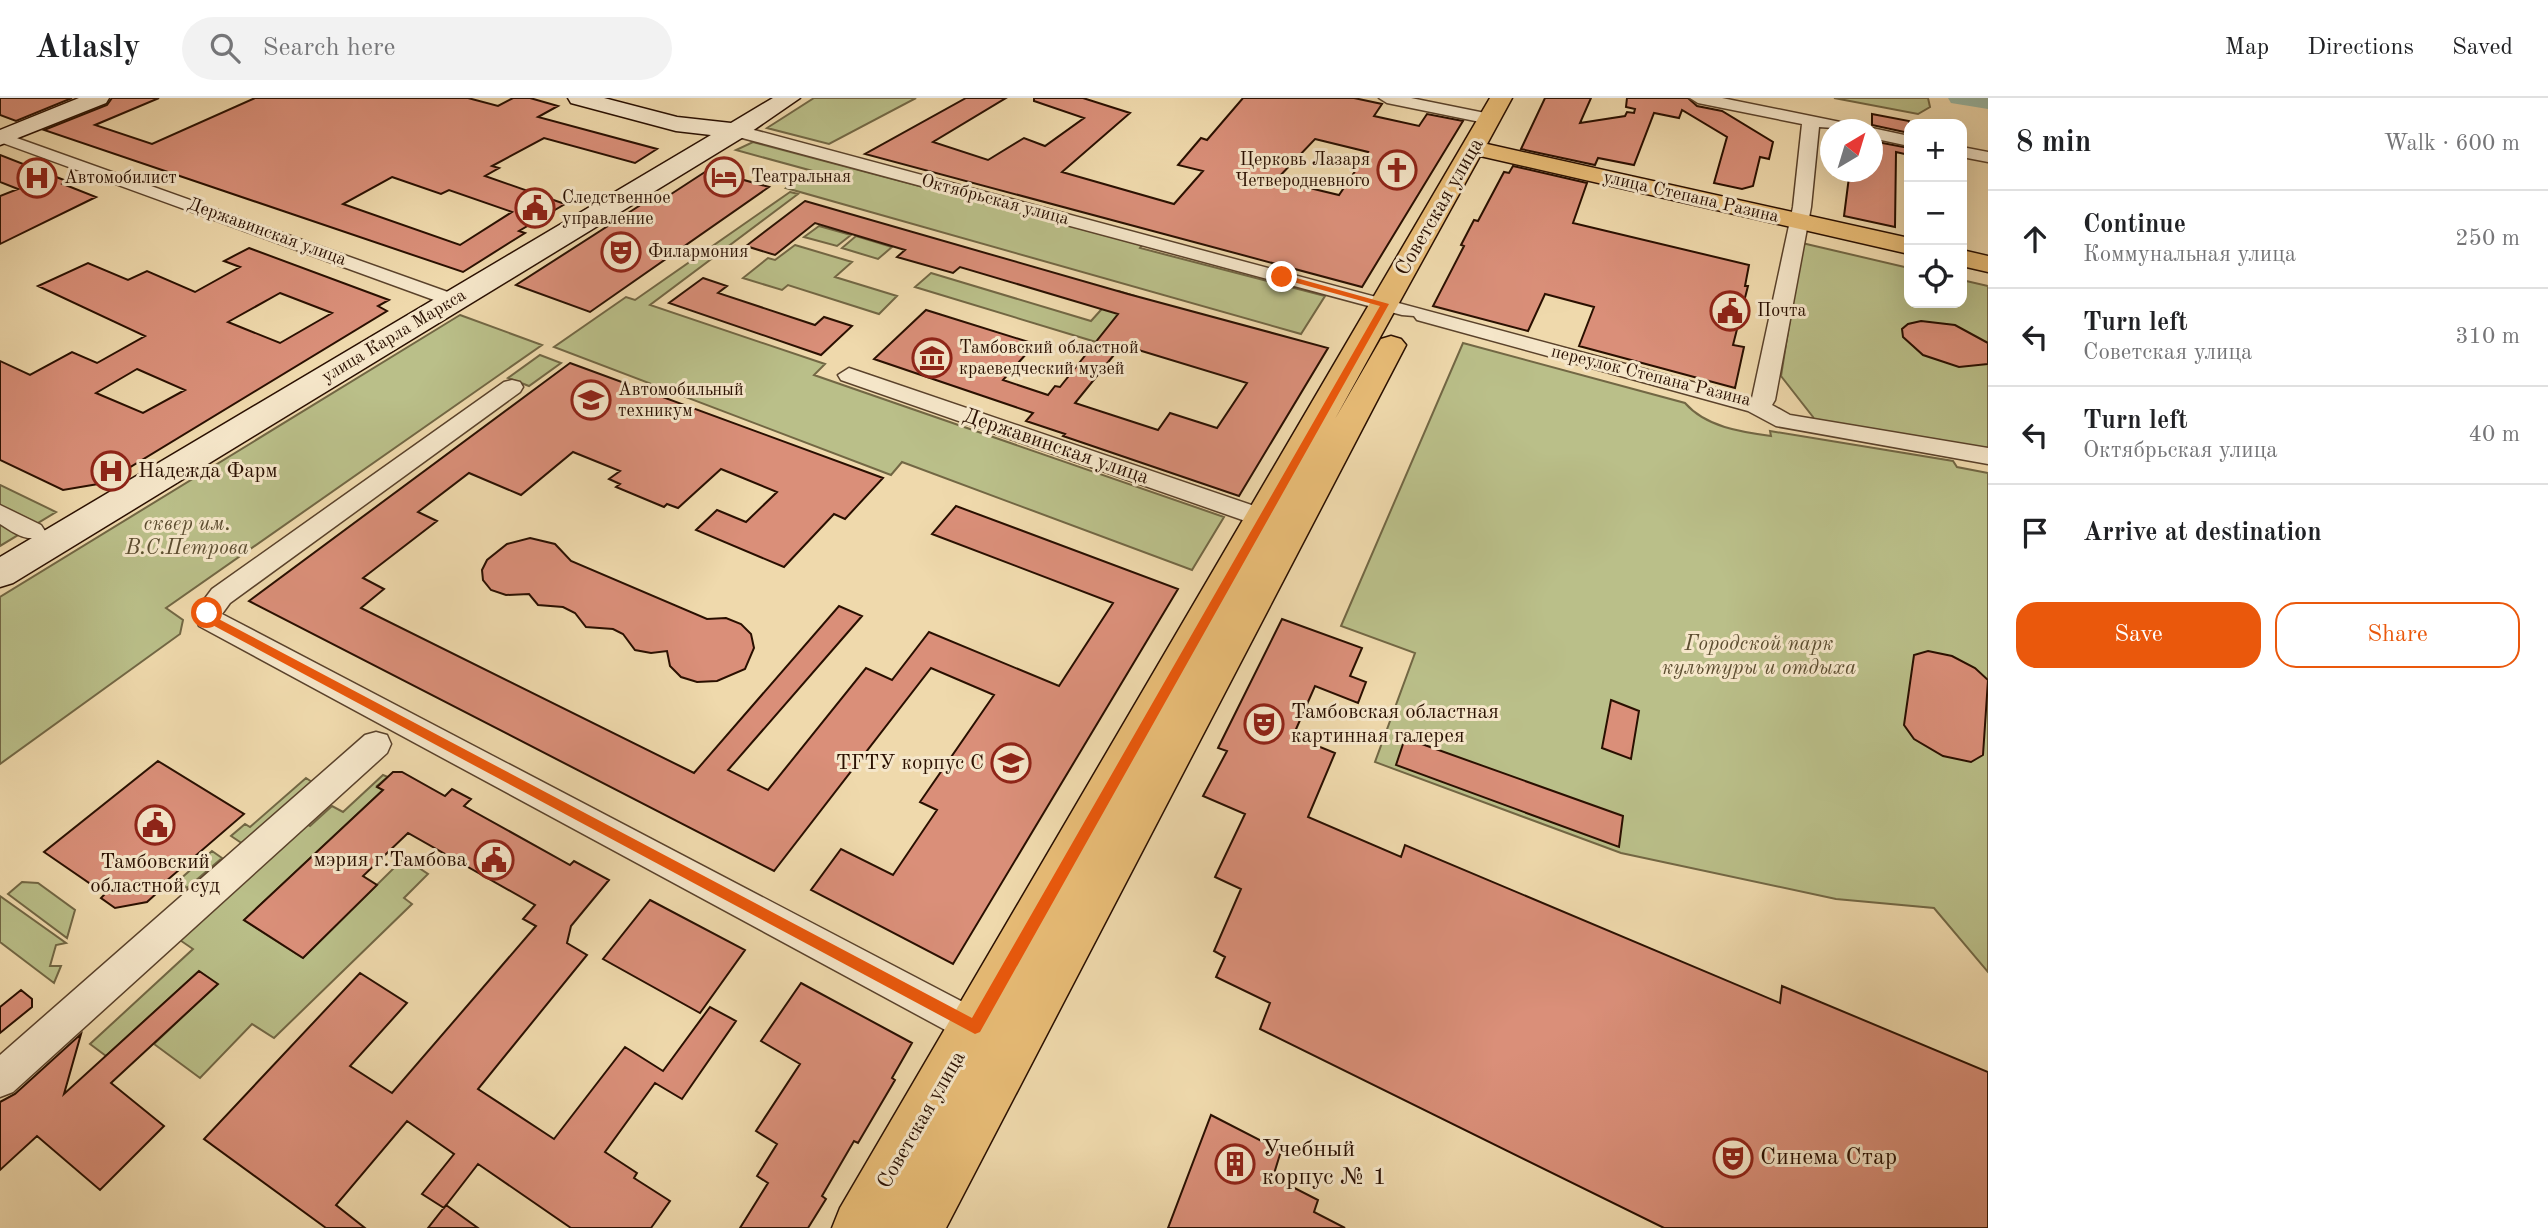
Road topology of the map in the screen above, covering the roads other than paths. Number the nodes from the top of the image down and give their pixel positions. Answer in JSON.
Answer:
{"nodes":[{"id":1,"x":98,"y":98,"type":"edge"},
{"id":2,"x":579,"y":98,"type":"edge"},
{"id":3,"x":789,"y":98,"type":"edge"},
{"id":4,"x":1387,"y":98,"type":"edge"},
{"id":5,"x":1519,"y":98,"type":"edge"},
{"id":6,"x":1698,"y":98,"type":"edge"},
{"id":7,"x":1496,"y":108,"type":"edge"},
{"id":8,"x":1811,"y":121,"type":"junction"},
{"id":9,"x":1820,"y":123,"type":"edge"},
{"id":10,"x":737,"y":131,"type":"junction"},
{"id":11,"x":1883,"y":135,"type":"edge"},
{"id":12,"x":1,"y":137,"type":"edge"},
{"id":13,"x":1904,"y":140,"type":"edge"},
{"id":14,"x":1483,"y":150,"type":"junction"},
{"id":15,"x":1967,"y":153,"type":"edge"},
{"id":16,"x":1988,"y":157,"type":"edge"},
{"id":17,"x":1800,"y":222,"type":"junction"},
{"id":18,"x":1904,"y":245,"type":"edge"},
{"id":19,"x":1967,"y":259,"type":"edge"},
{"id":20,"x":1988,"y":264,"type":"edge"},
{"id":21,"x":453,"y":300,"type":"junction"},
{"id":22,"x":1406,"y":311,"type":"junction"},
{"id":23,"x":849,"y":375,"type":"dead end"},
{"id":24,"x":512,"y":387,"type":"dead end"},
{"id":25,"x":1756,"y":405,"type":"junction"},
{"id":26,"x":1784,"y":421,"type":"junction"},
{"id":27,"x":1988,"y":456,"type":"edge"},
{"id":28,"x":1988,"y":466,"type":"edge"},
{"id":29,"x":0,"y":513,"type":"edge"},
{"id":30,"x":1264,"y":518,"type":"junction"},
{"id":31,"x":33,"y":531,"type":"dead end"},
{"id":32,"x":0,"y":574,"type":"edge"},
{"id":33,"x":376,"y":744,"type":"dead end"},
{"id":34,"x":995,"y":1037,"type":"junction"},
{"id":35,"x":0,"y":1079,"type":"edge"},
{"id":36,"x":860,"y":1228,"type":"edge"},
{"id":37,"x":916,"y":1228,"type":"edge"}],
"edges":[{"from":1,"to":12,"type":"main road"},
{"from":2,"to":10,"type":"main road","name":"Октябрьская улица"},
{"from":3,"to":10,"type":"main road","name":"улица Карла Маркса"},
{"from":4,"to":7,"type":"street"},
{"from":5,"to":14,"type":"main road","name":"Советская улица"},
{"from":6,"to":8,"type":"street"},
{"from":7,"to":14,"type":"main road","name":"Советская улица"},
{"from":8,"to":9,"type":"street"},
{"from":8,"to":17,"type":"street","name":"переулок Степана Разина"},
{"from":10,"to":21,"type":"main road","name":"улица Карла Маркса"},
{"from":10,"to":22,"type":"street","name":"Октябрьская улица"},
{"from":11,"to":13,"type":"street"},
{"from":12,"to":21,"type":"street","name":"Державинская улица"},
{"from":14,"to":17,"type":"main road","name":"улица Степана Разина"},
{"from":14,"to":22,"type":"main road","name":"Советская улица"},
{"from":15,"to":16,"type":"street"},
{"from":17,"to":18,"type":"main road","name":"улица Степана Разина"},
{"from":17,"to":25,"type":"street","name":"переулок Степана Разина"},
{"from":19,"to":20,"type":"main road"},
{"from":21,"to":32,"type":"main road","name":"улица Карла Маркса"},
{"from":22,"to":25,"type":"street","name":"переулок Степана Разина"},
{"from":22,"to":30,"type":"main road","name":"Советская улица"},
{"from":22,"to":34,"type":"main road","name":"Советская улица"},
{"from":23,"to":30,"type":"street","name":"Державинская улица"},
{"from":24,"to":34,"type":"street"},
{"from":25,"to":26,"type":"street"},
{"from":26,"to":27,"type":"street"},
{"from":26,"to":28,"type":"street"},
{"from":29,"to":31,"type":"street"},
{"from":30,"to":34,"type":"main road","name":"Советская улица"},
{"from":33,"to":35,"type":"street"},
{"from":34,"to":36,"type":"main road","name":"Советская улица"},
{"from":34,"to":37,"type":"main road","name":"Советская улица"}]}
